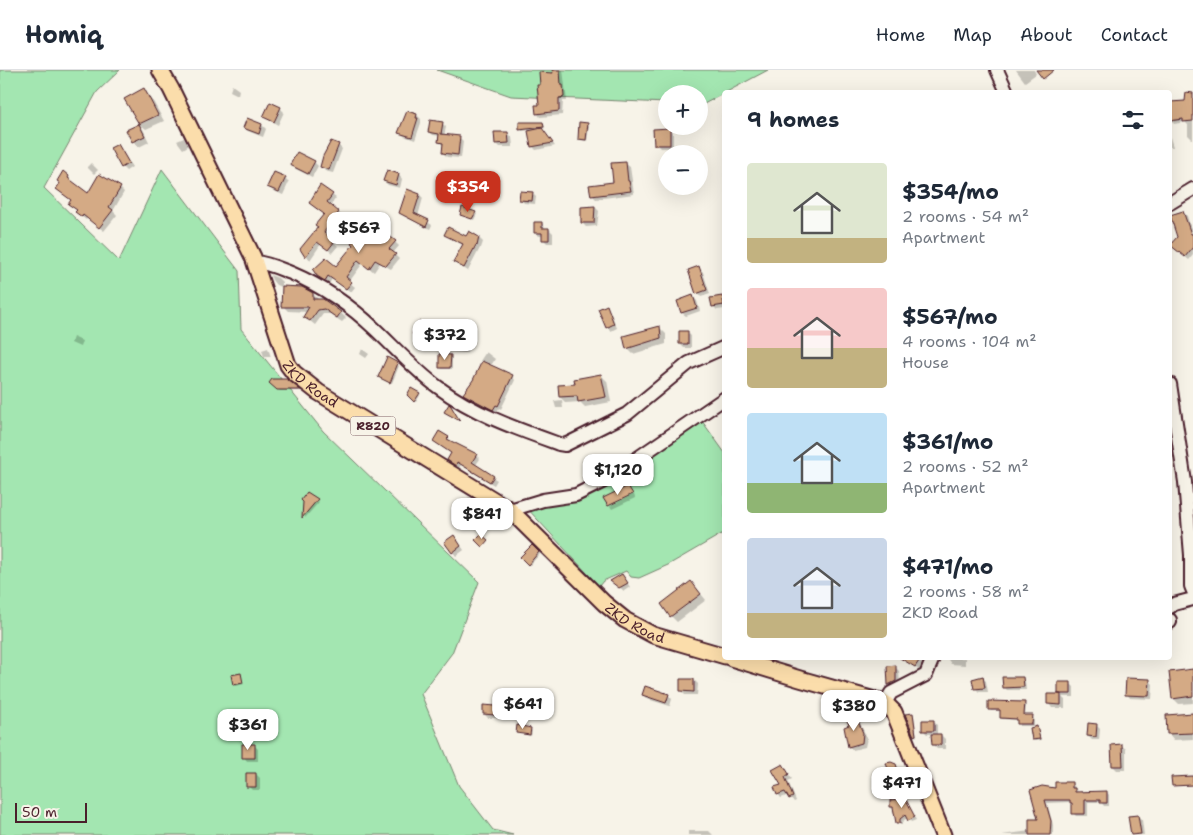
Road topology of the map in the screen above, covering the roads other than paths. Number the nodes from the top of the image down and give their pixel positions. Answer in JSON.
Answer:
{"nodes":[{"id":1,"x":160,"y":70,"type":"edge"},
{"id":2,"x":997,"y":70,"type":"edge"},
{"id":3,"x":1006,"y":90,"type":"edge"},
{"id":4,"x":1193,"y":189,"type":"edge"},
{"id":5,"x":1172,"y":202,"type":"edge"},
{"id":6,"x":254,"y":262,"type":"junction"},
{"id":7,"x":722,"y":348,"type":"edge"},
{"id":8,"x":1172,"y":397,"type":"edge"},
{"id":9,"x":722,"y":400,"type":"edge"},
{"id":10,"x":510,"y":510,"type":"junction"},
{"id":11,"x":1193,"y":591,"type":"edge"},
{"id":12,"x":1193,"y":599,"type":"edge"},
{"id":13,"x":1172,"y":606,"type":"edge"},
{"id":14,"x":722,"y":655,"type":"edge"},
{"id":15,"x":737,"y":660,"type":"edge"},
{"id":16,"x":932,"y":660,"type":"edge"},
{"id":17,"x":885,"y":703,"type":"junction"},
{"id":18,"x":943,"y":835,"type":"edge"}],
"edges":[{"from":1,"to":6,"type":"main road","name":"ZKD Road","number":"R820"},
{"from":2,"to":3,"type":"street"},
{"from":4,"to":5,"type":"street"},
{"from":6,"to":7,"type":"street"},
{"from":6,"to":10,"type":"main road","name":"ZKD Road","number":"R820"},
{"from":8,"to":11,"type":"street"},
{"from":9,"to":10,"type":"street"},
{"from":10,"to":14,"type":"main road","name":"ZKD Road","number":"R820"},
{"from":12,"to":13,"type":"street"},
{"from":15,"to":17,"type":"main road"},
{"from":16,"to":17,"type":"street"},
{"from":17,"to":18,"type":"main road"}]}
